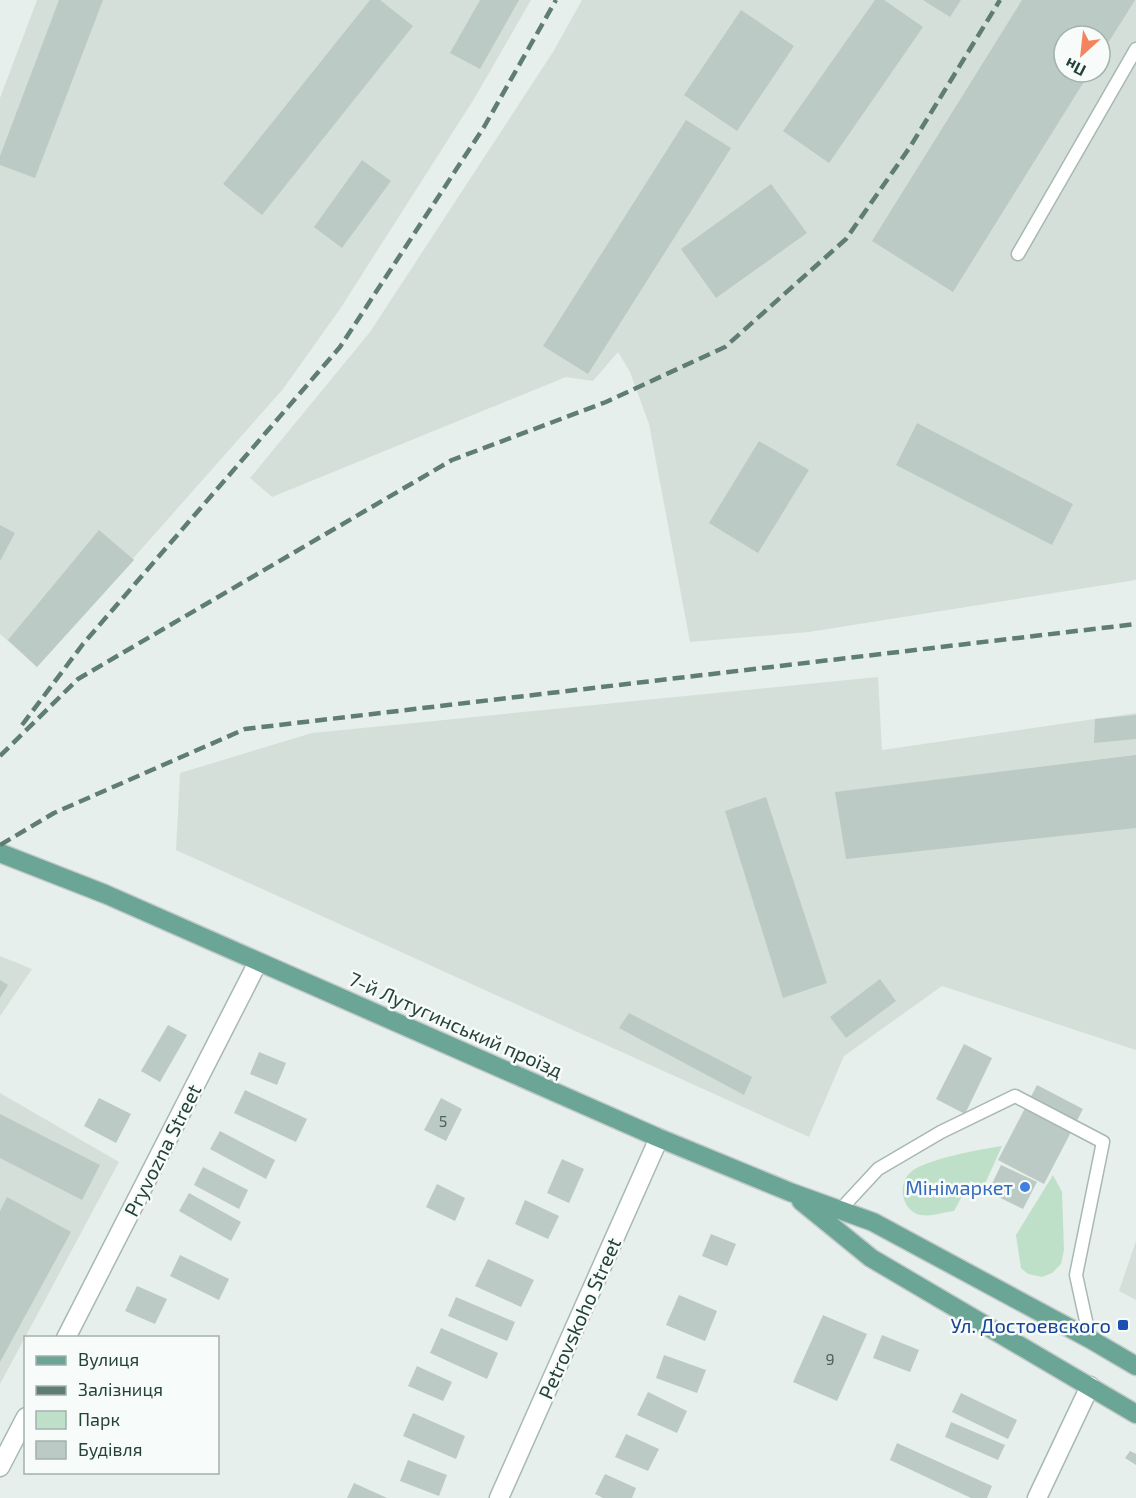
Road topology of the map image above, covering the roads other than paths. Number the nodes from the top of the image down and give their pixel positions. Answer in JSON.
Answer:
{"nodes":[{"id":1,"x":1136,"y":50,"type":"edge"},
{"id":2,"x":1018,"y":254,"type":"dead end"},
{"id":3,"x":6,"y":855,"type":"edge"},
{"id":4,"x":258,"y":962,"type":"junction"},
{"id":5,"x":660,"y":1138,"type":"junction"},
{"id":6,"x":790,"y":1192,"type":"junction"},
{"id":7,"x":840,"y":1210,"type":"junction"},
{"id":8,"x":67,"y":1336,"type":"edge"},
{"id":9,"x":1090,"y":1339,"type":"junction"},
{"id":10,"x":1136,"y":1366,"type":"edge"},
{"id":11,"x":1090,"y":1386,"type":"junction"},
{"id":12,"x":1136,"y":1414,"type":"edge"},
{"id":13,"x":24,"y":1421,"type":"edge"},
{"id":14,"x":0,"y":1467,"type":"edge"},
{"id":15,"x":499,"y":1498,"type":"edge"},
{"id":16,"x":1036,"y":1498,"type":"edge"}],
"edges":[{"from":1,"to":2,"type":"lane"},
{"from":3,"to":4,"type":"main road","name":"7-й Лутугинський проїзд"},
{"from":4,"to":5,"type":"main road","name":"7-й Лутугинський проїзд"},
{"from":4,"to":8,"type":"street","name":"Pryvozna Street"},
{"from":5,"to":6,"type":"main road","name":"7-й Лутугинський проїзд"},
{"from":5,"to":15,"type":"street","name":"Petrovskoho Street"},
{"from":6,"to":7,"type":"main road","name":"7-й Лутугинський проїзд"},
{"from":6,"to":11,"type":"main road","name":"7-й Лутугинський проїзд"},
{"from":7,"to":9,"type":"main road","name":"7-й Лутугинський проїзд"},
{"from":7,"to":9,"type":"lane"},
{"from":9,"to":10,"type":"main road","name":"7-й Лутугинський проїзд"},
{"from":11,"to":12,"type":"main road","name":"7-й Лутугинський проїзд"},
{"from":11,"to":16,"type":"street"},
{"from":13,"to":14,"type":"street"}]}
